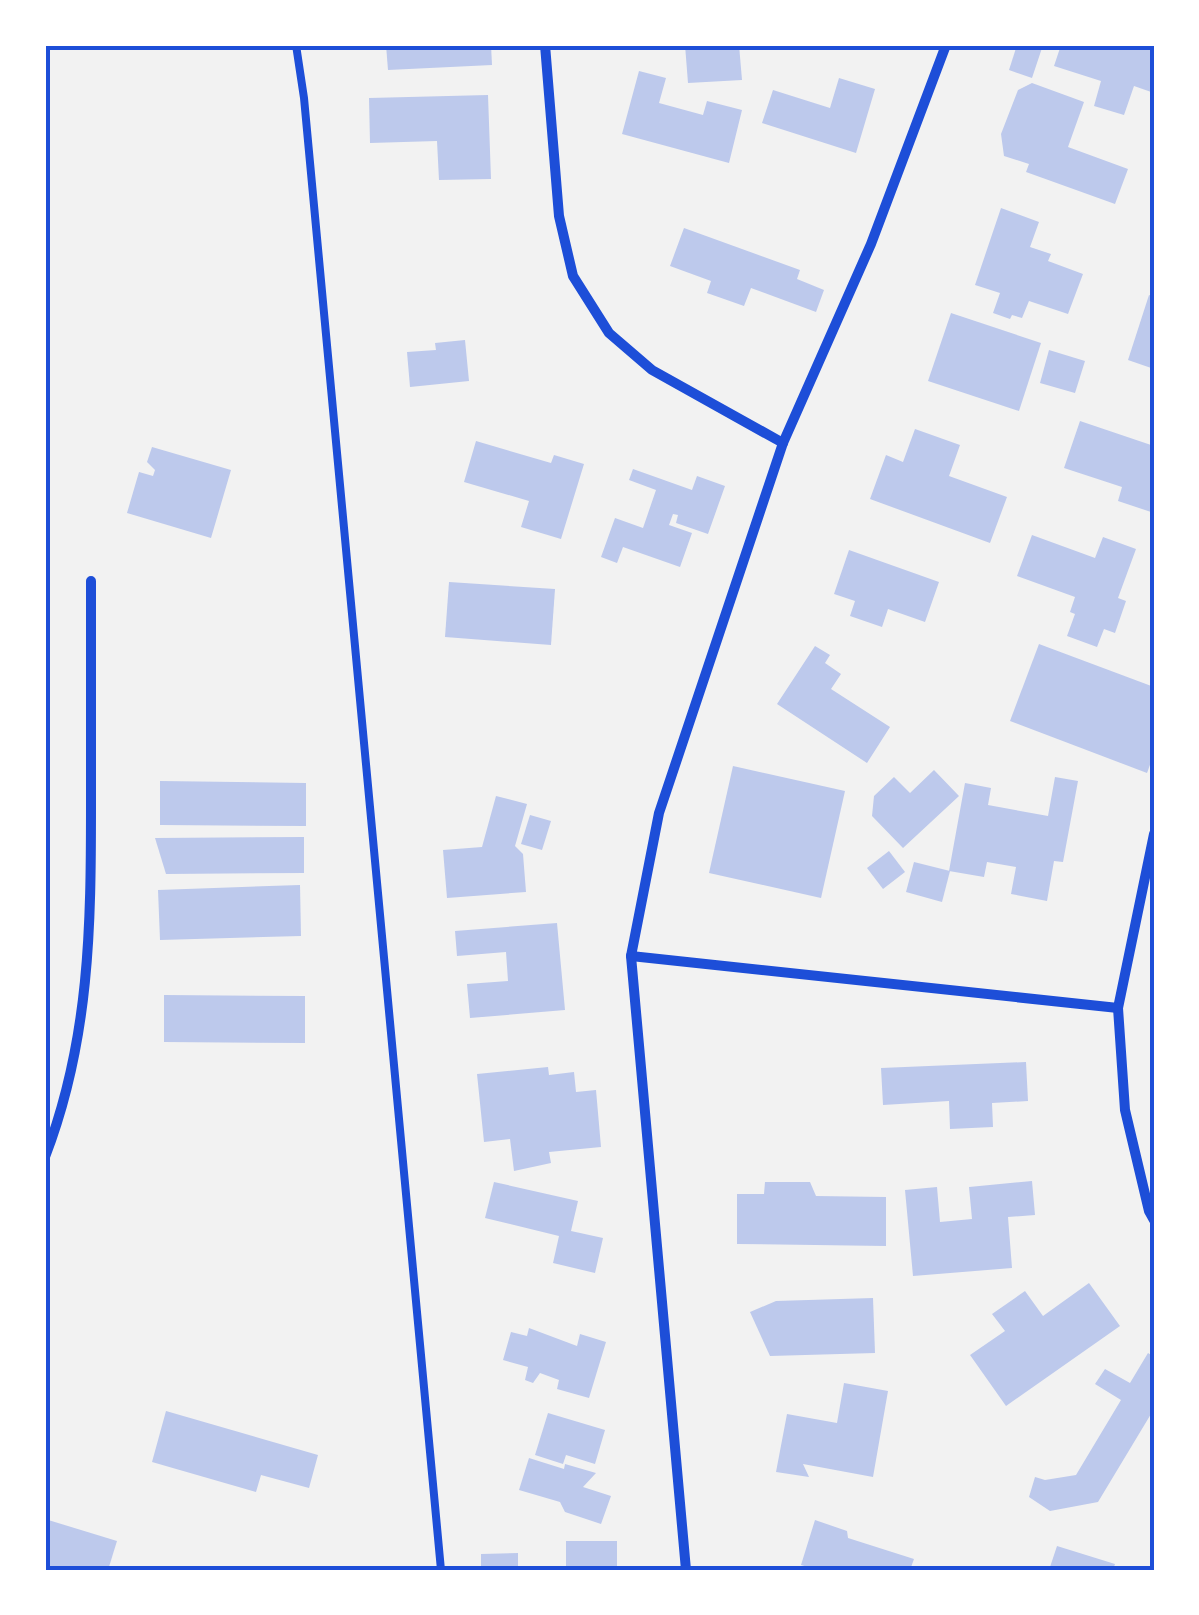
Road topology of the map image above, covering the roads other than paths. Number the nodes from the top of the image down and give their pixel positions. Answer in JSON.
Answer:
{"nodes":[{"id":1,"x":296,"y":45,"type":"edge"},
{"id":2,"x":545,"y":45,"type":"edge"},
{"id":3,"x":946,"y":45,"type":"edge"},
{"id":4,"x":784,"y":443,"type":"junction"},
{"id":5,"x":91,"y":582,"type":"dead end"},
{"id":6,"x":1154,"y":834,"type":"edge"},
{"id":7,"x":631,"y":956,"type":"junction"},
{"id":8,"x":1118,"y":1008,"type":"junction"},
{"id":9,"x":45,"y":1157,"type":"edge"},
{"id":10,"x":1154,"y":1220,"type":"edge"},
{"id":11,"x":441,"y":1570,"type":"edge"},
{"id":12,"x":686,"y":1570,"type":"edge"}],
"edges":[{"from":1,"to":11,"type":"lane"},
{"from":2,"to":4,"type":"street"},
{"from":3,"to":4,"type":"street"},
{"from":4,"to":7,"type":"street"},
{"from":5,"to":9,"type":"street"},
{"from":6,"to":8,"type":"street"},
{"from":7,"to":8,"type":"street"},
{"from":7,"to":12,"type":"street"},
{"from":8,"to":10,"type":"street"}]}
